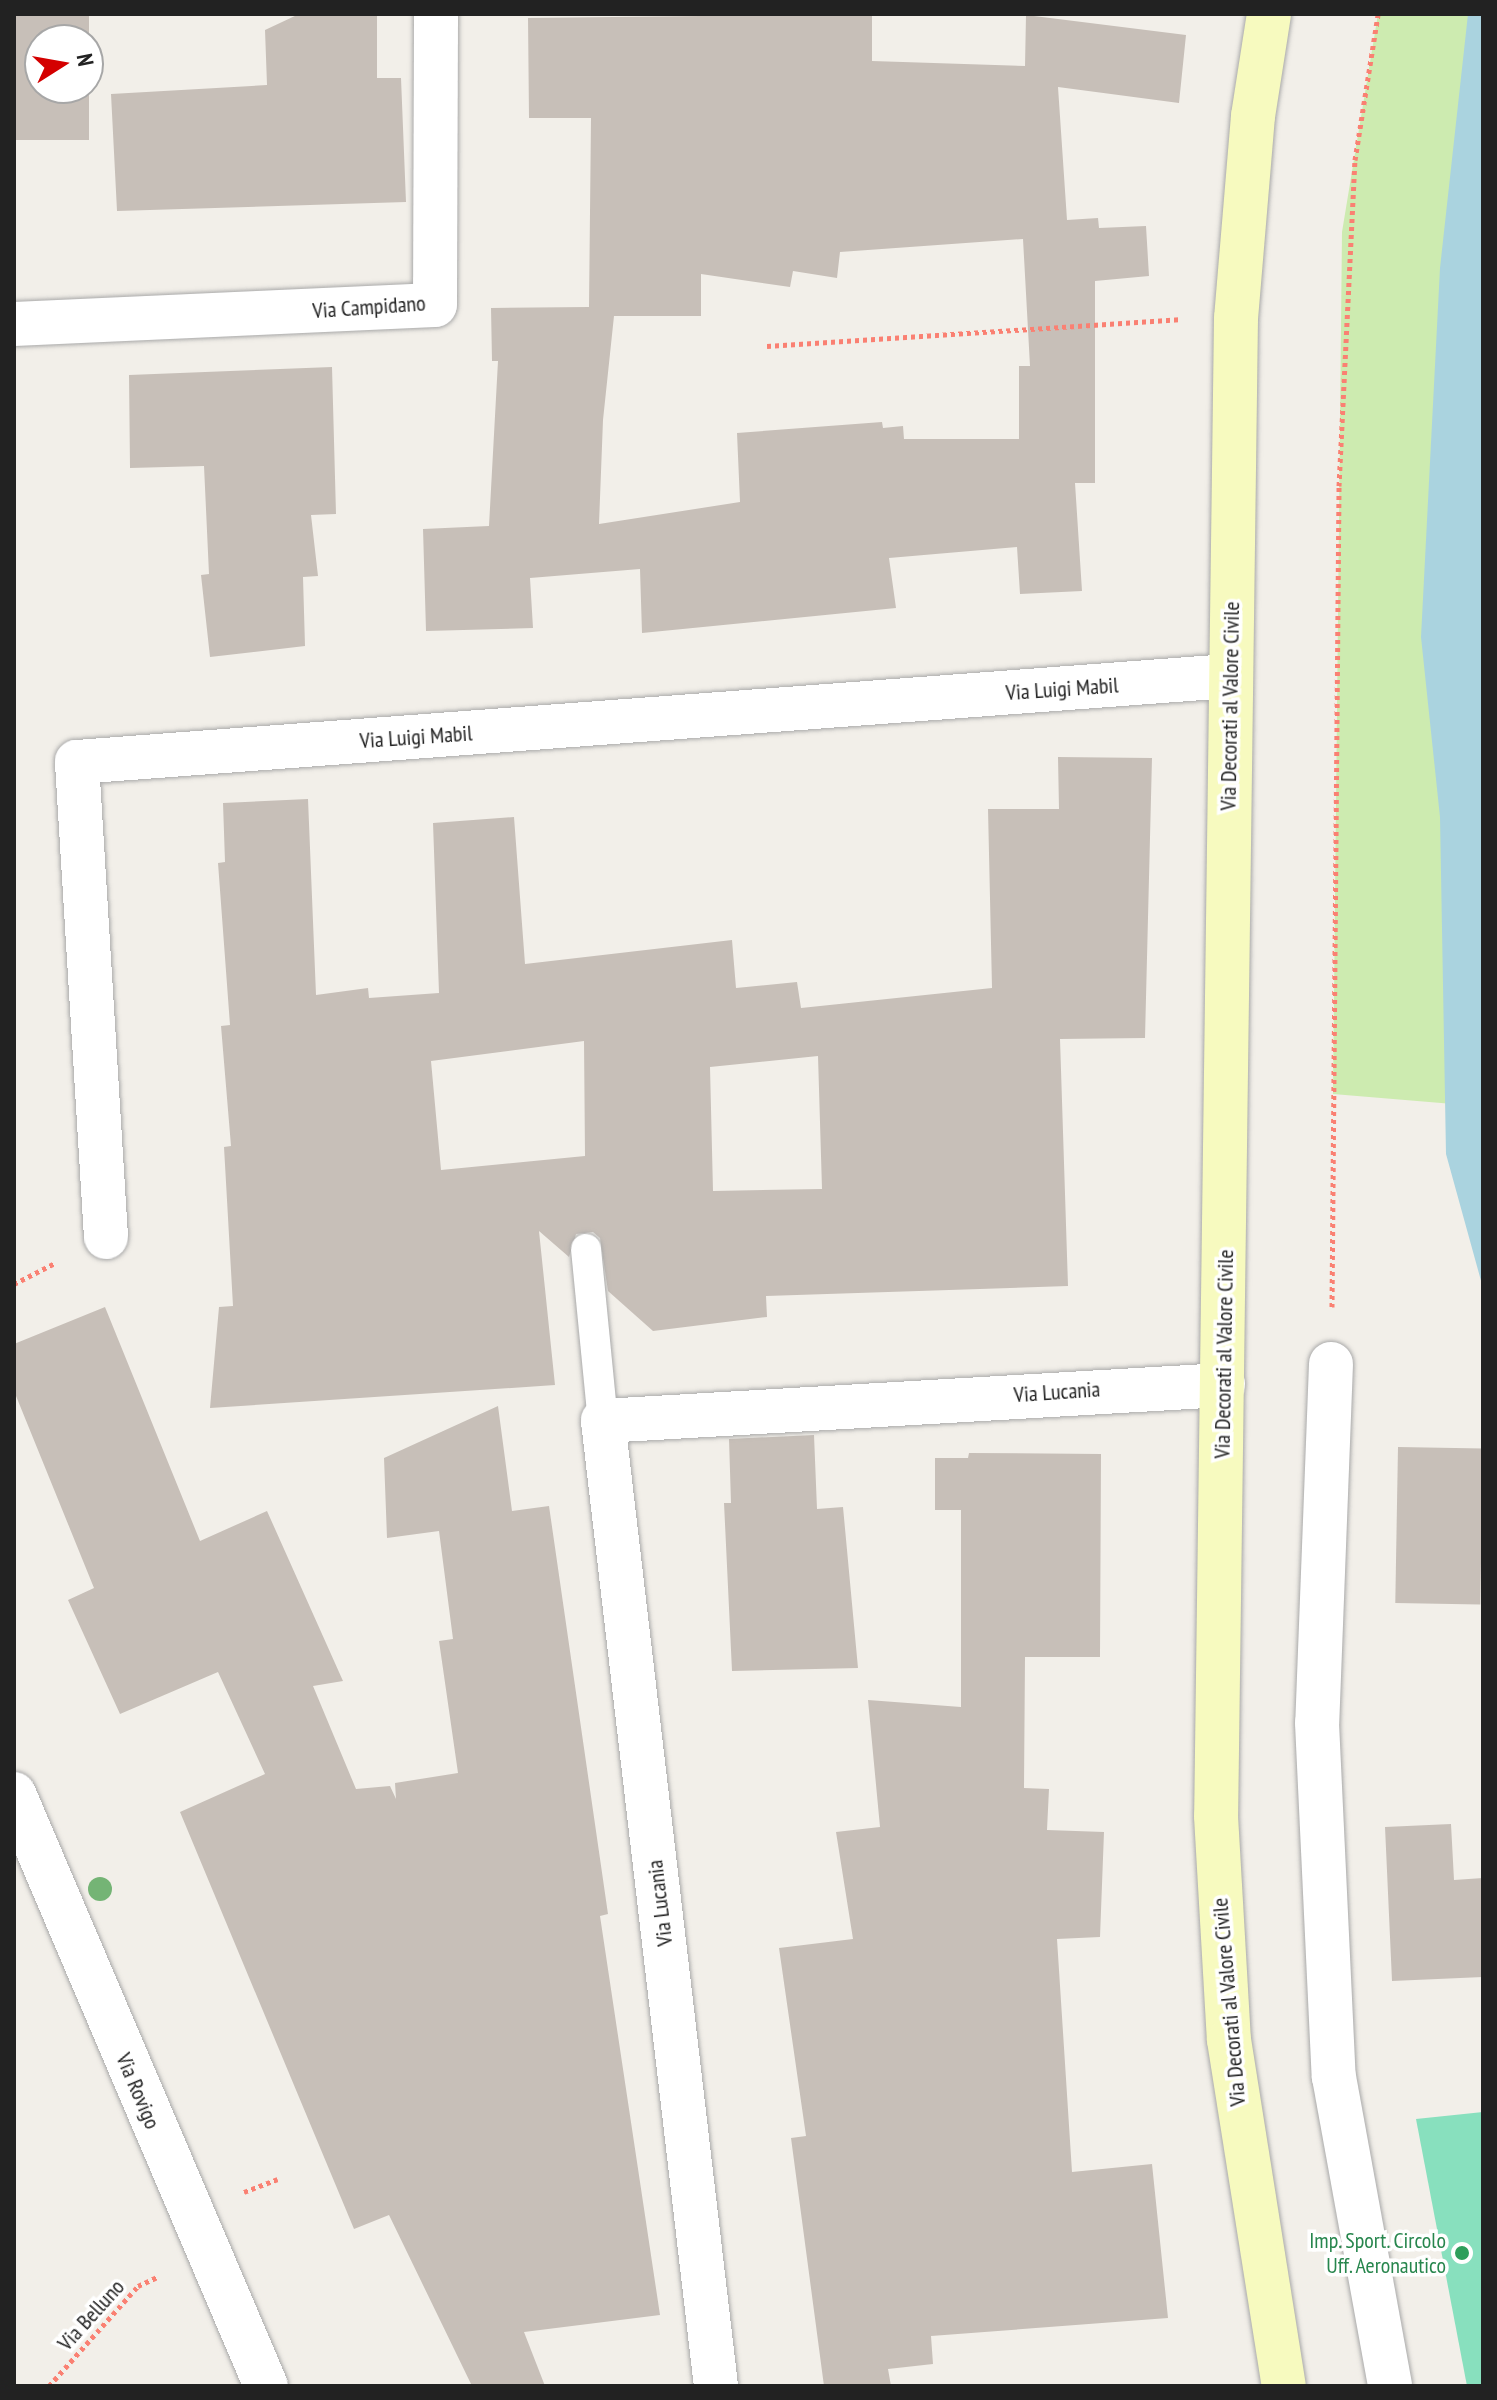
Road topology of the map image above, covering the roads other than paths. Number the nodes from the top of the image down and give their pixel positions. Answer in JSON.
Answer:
{"nodes":[{"id":1,"x":436,"y":14,"type":"edge"},
{"id":2,"x":1269,"y":14,"type":"edge"},
{"id":3,"x":14,"y":324,"type":"edge"},
{"id":4,"x":1230,"y":676,"type":"junction"},
{"id":5,"x":106,"y":1237,"type":"dead end"},
{"id":6,"x":586,"y":1249,"type":"dead end"},
{"id":7,"x":1331,"y":1364,"type":"road end"},
{"id":8,"x":1223,"y":1385,"type":"junction"},
{"id":9,"x":603,"y":1421,"type":"junction"},
{"id":10,"x":14,"y":1794,"type":"edge"},
{"id":11,"x":29,"y":1866,"type":"edge"},
{"id":12,"x":266,"y":2386,"type":"edge"},
{"id":13,"x":716,"y":2386,"type":"edge"},
{"id":14,"x":1284,"y":2386,"type":"edge"},
{"id":15,"x":1390,"y":2386,"type":"edge"}],
"edges":[{"from":1,"to":3,"type":"street","name":"Via Campidano"},
{"from":2,"to":4,"type":"street","name":"Via Decorati al Valore Civile"},
{"from":4,"to":5,"type":"street","name":"Via Luigi Mabil"},
{"from":4,"to":8,"type":"street","name":"Via Decorati al Valore Civile"},
{"from":6,"to":9,"type":"lane","name":"Via Lucania"},
{"from":7,"to":15,"type":"street"},
{"from":8,"to":9,"type":"street","name":"Via Lucania"},
{"from":8,"to":14,"type":"street","name":"Via Decorati al Valore Civile"},
{"from":9,"to":13,"type":"street","name":"Via Lucania"},
{"from":10,"to":11,"type":"street","name":"Via Rovigo"},
{"from":11,"to":12,"type":"street","name":"Via Rovigo"}]}
